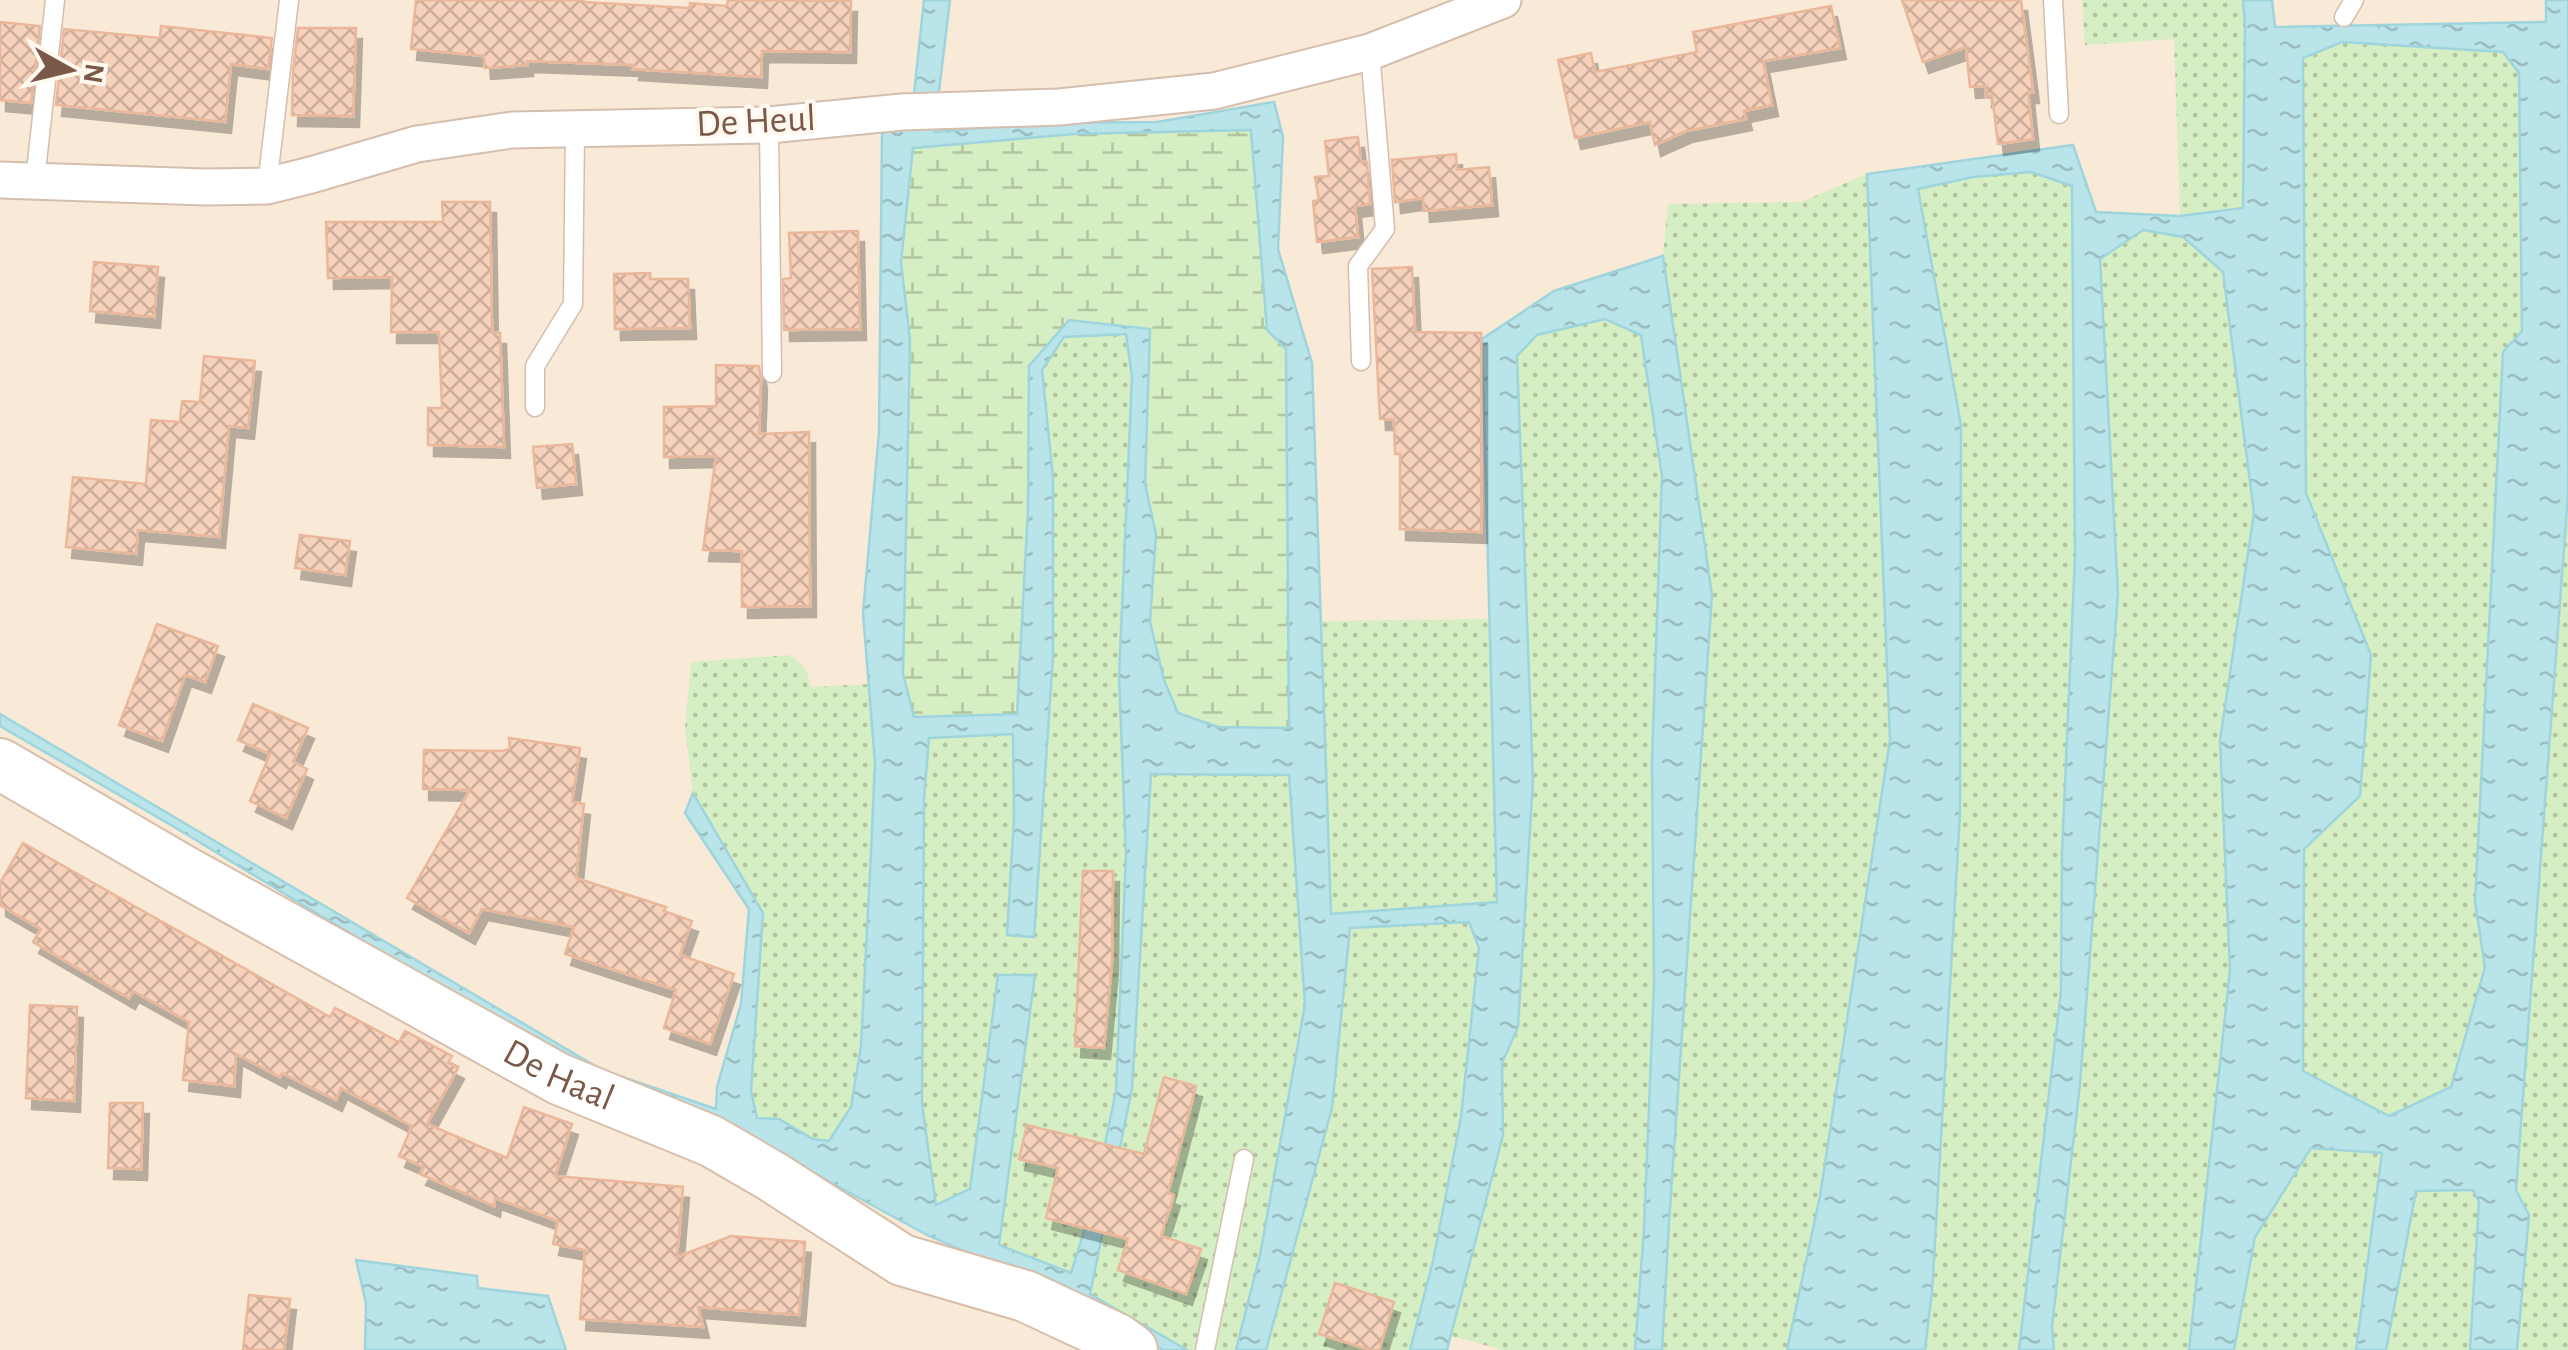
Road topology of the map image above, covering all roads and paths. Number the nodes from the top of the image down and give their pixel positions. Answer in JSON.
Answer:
{"nodes":[{"id":1,"x":55,"y":0,"type":"edge"},
{"id":2,"x":289,"y":0,"type":"edge"},
{"id":3,"x":1502,"y":0,"type":"edge"},
{"id":4,"x":2053,"y":0,"type":"edge"},
{"id":5,"x":1370,"y":52,"type":"junction"},
{"id":6,"x":2059,"y":114,"type":"dead end"},
{"id":7,"x":769,"y":125,"type":"junction"},
{"id":8,"x":575,"y":129,"type":"junction"},
{"id":9,"x":0,"y":180,"type":"edge"},
{"id":10,"x":35,"y":180,"type":"junction"},
{"id":11,"x":266,"y":186,"type":"junction"},
{"id":12,"x":1361,"y":360,"type":"dead end"},
{"id":13,"x":772,"y":374,"type":"dead end"},
{"id":14,"x":536,"y":407,"type":"dead end"},
{"id":15,"x":0,"y":764,"type":"edge"},
{"id":16,"x":1244,"y":1159,"type":"dead end"},
{"id":17,"x":1132,"y":1350,"type":"edge"},
{"id":18,"x":1205,"y":1350,"type":"edge"}],
"edges":[{"from":1,"to":10,"type":"lane"},
{"from":2,"to":11,"type":"lane"},
{"from":3,"to":5,"type":"street","name":"De Heul"},
{"from":4,"to":6,"type":"lane"},
{"from":5,"to":7,"type":"street","name":"De Heul"},
{"from":5,"to":12,"type":"lane"},
{"from":7,"to":8,"type":"street","name":"De Heul"},
{"from":7,"to":13,"type":"lane"},
{"from":8,"to":11,"type":"street","name":"De Heul"},
{"from":8,"to":14,"type":"lane"},
{"from":9,"to":10,"type":"street","name":"De Heul"},
{"from":10,"to":11,"type":"street","name":"De Heul"},
{"from":15,"to":17,"type":"street","name":"De Haal"},
{"from":16,"to":18,"type":"lane"}]}
